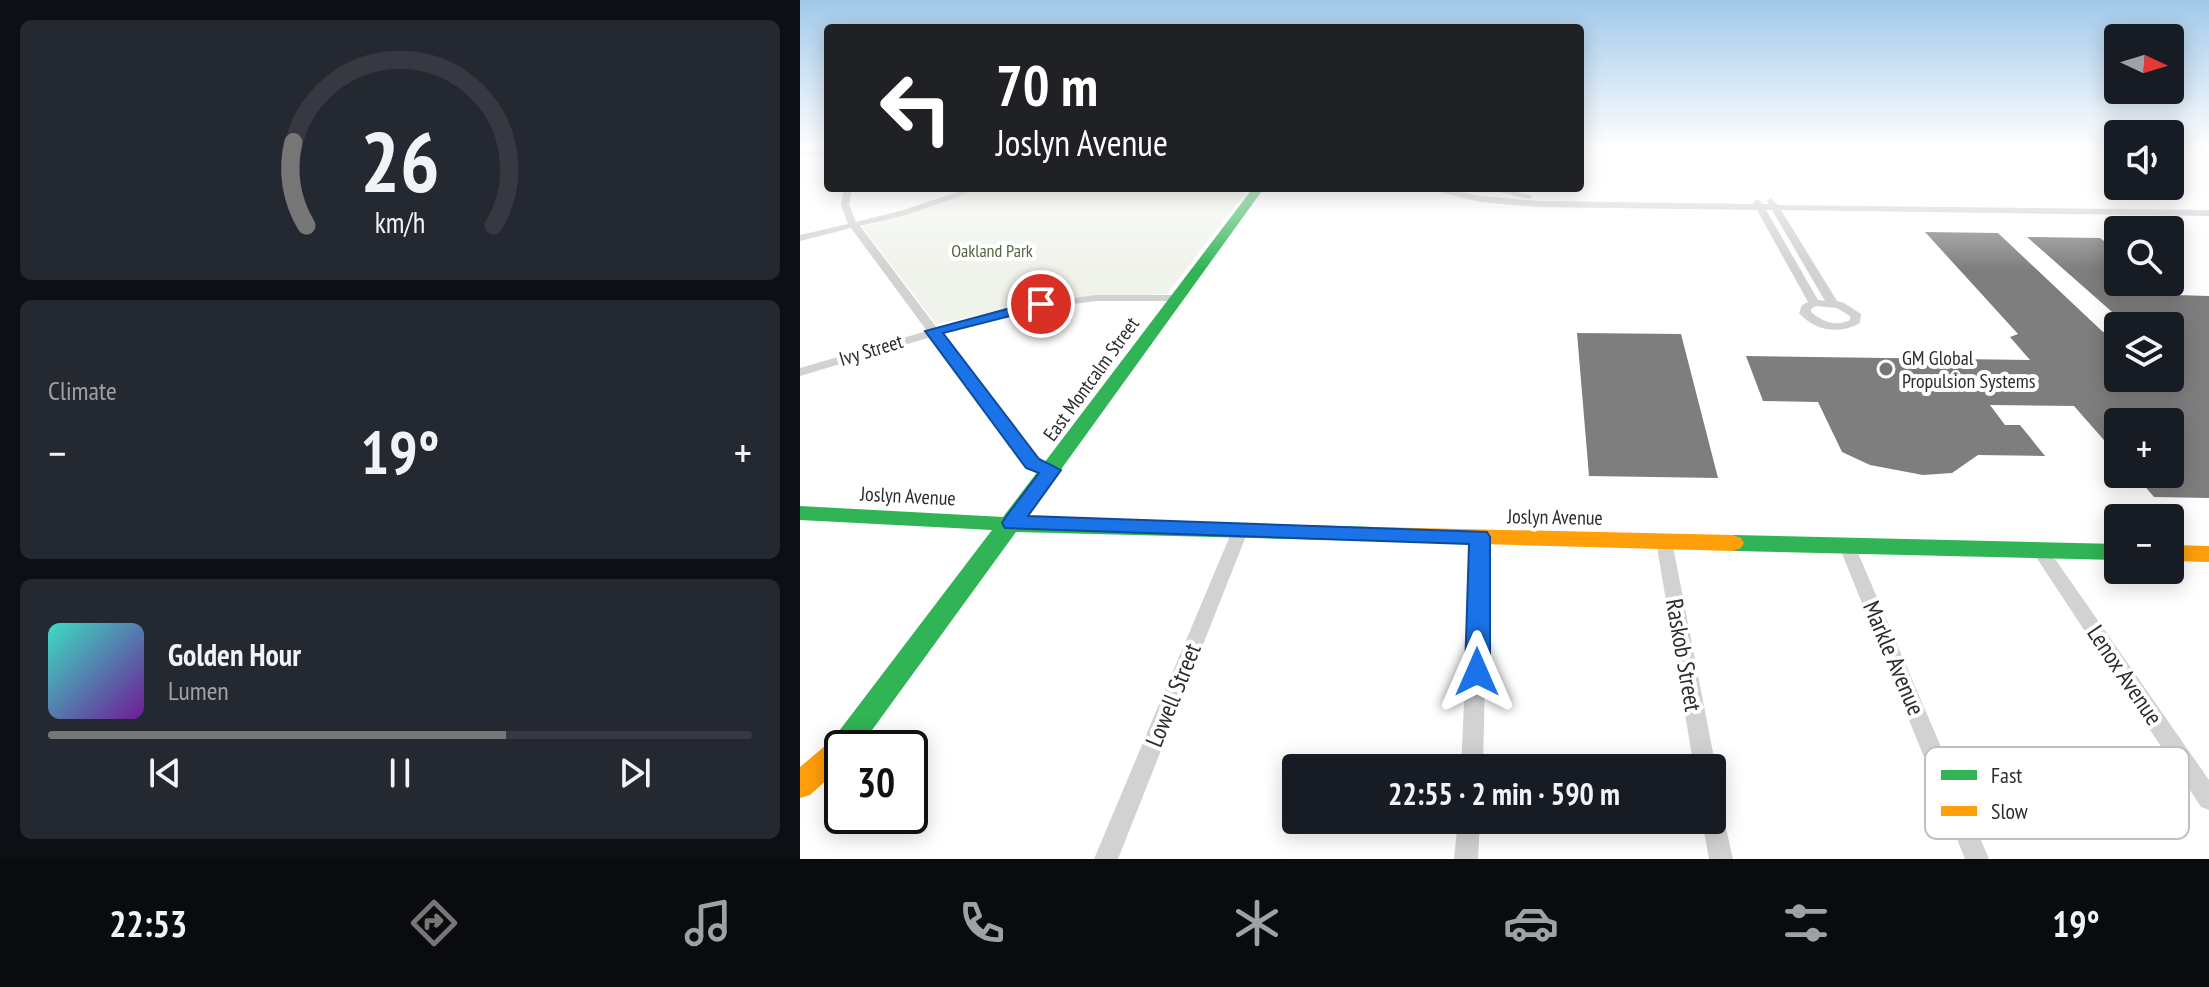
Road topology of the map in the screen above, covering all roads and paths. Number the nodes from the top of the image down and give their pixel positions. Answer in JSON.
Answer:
{"nodes":[{"id":1,"x":847,"y":192,"type":"edge"},
{"id":2,"x":965,"y":192,"type":"edge"},
{"id":3,"x":1256,"y":192,"type":"edge"},
{"id":4,"x":1446,"y":192,"type":"edge"},
{"id":5,"x":1460,"y":192,"type":"edge"},
{"id":6,"x":1485,"y":192,"type":"edge"},
{"id":7,"x":1510,"y":192,"type":"edge"},
{"id":8,"x":1657,"y":200,"type":"junction"},
{"id":9,"x":1539,"y":204,"type":"junction"},
{"id":10,"x":1758,"y":204,"type":"junction"},
{"id":11,"x":1773,"y":204,"type":"junction"},
{"id":12,"x":1965,"y":204,"type":"junction"},
{"id":13,"x":2031,"y":204,"type":"junction"},
{"id":14,"x":1882,"y":209,"type":"junction"},
{"id":15,"x":1947,"y":210,"type":"junction"},
{"id":16,"x":2209,"y":210,"type":"edge"},
{"id":17,"x":854,"y":225,"type":"junction"},
{"id":18,"x":800,"y":238,"type":"edge"},
{"id":19,"x":1178,"y":298,"type":"junction"},
{"id":20,"x":1814,"y":303,"type":"junction"},
{"id":21,"x":1833,"y":304,"type":"junction"},
{"id":22,"x":933,"y":331,"type":"junction"},
{"id":23,"x":800,"y":372,"type":"edge"},
{"id":24,"x":1051,"y":470,"type":"junction"},
{"id":25,"x":800,"y":513,"type":"edge"},
{"id":26,"x":1012,"y":523,"type":"junction"},
{"id":27,"x":1240,"y":531,"type":"junction"},
{"id":28,"x":1480,"y":537,"type":"junction"},
{"id":29,"x":1664,"y":541,"type":"junction"},
{"id":30,"x":1847,"y":546,"type":"junction"},
{"id":31,"x":2040,"y":550,"type":"junction"},
{"id":32,"x":2104,"y":552,"type":"edge"},
{"id":33,"x":2184,"y":553,"type":"edge"},
{"id":34,"x":2209,"y":554,"type":"edge"},
{"id":35,"x":856,"y":730,"type":"edge"},
{"id":36,"x":1930,"y":747,"type":"edge"},
{"id":37,"x":2174,"y":747,"type":"edge"},
{"id":38,"x":1472,"y":754,"type":"edge"},
{"id":39,"x":1702,"y":754,"type":"edge"},
{"id":40,"x":824,"y":764,"type":"edge"},
{"id":41,"x":2189,"y":770,"type":"edge"},
{"id":42,"x":800,"y":785,"type":"edge"},
{"id":43,"x":2209,"y":799,"type":"edge"},
{"id":44,"x":1468,"y":834,"type":"edge"},
{"id":45,"x":1716,"y":834,"type":"edge"},
{"id":46,"x":1969,"y":839,"type":"edge"},
{"id":47,"x":1106,"y":859,"type":"edge"},
{"id":48,"x":1466,"y":859,"type":"edge"},
{"id":49,"x":1721,"y":859,"type":"edge"},
{"id":50,"x":1977,"y":859,"type":"edge"}],
"edges":[{"from":1,"to":17,"type":"street"},
{"from":2,"to":17,"type":"street"},
{"from":3,"to":19,"type":"main road","name":"East Montcalm Street"},
{"from":4,"to":9,"type":"street"},
{"from":5,"to":6,"type":"street"},
{"from":7,"to":8,"type":"street"},
{"from":8,"to":9,"type":"street"},
{"from":8,"to":10,"type":"street"},
{"from":9,"to":10,"type":"street"},
{"from":10,"to":11,"type":"street"},
{"from":10,"to":20,"type":"street"},
{"from":11,"to":12,"type":"street"},
{"from":11,"to":14,"type":"street"},
{"from":11,"to":21,"type":"street"},
{"from":12,"to":13,"type":"street"},
{"from":12,"to":14,"type":"street"},
{"from":13,"to":15,"type":"street"},
{"from":13,"to":16,"type":"street"},
{"from":14,"to":15,"type":"street"},
{"from":15,"to":16,"type":"street"},
{"from":17,"to":18,"type":"street"},
{"from":17,"to":22,"type":"street"},
{"from":19,"to":22,"type":"street","name":"Ivy Street"},
{"from":19,"to":24,"type":"main road","name":"East Montcalm Street"},
{"from":20,"to":21,"type":"street"},
{"from":20,"to":21,"type":"street"},
{"from":22,"to":23,"type":"street","name":"Ivy Street"},
{"from":22,"to":24,"type":"street"},
{"from":24,"to":26,"type":"main road","name":"East Montcalm Street"},
{"from":25,"to":26,"type":"main road","name":"Joslyn Avenue"},
{"from":26,"to":27,"type":"main road","name":"Joslyn Avenue"},
{"from":26,"to":35,"type":"main road","name":"East Montcalm Street"},
{"from":27,"to":28,"type":"main road","name":"Joslyn Avenue"},
{"from":27,"to":47,"type":"street","name":"Lowell Street"},
{"from":28,"to":29,"type":"main road","name":"Joslyn Avenue"},
{"from":28,"to":38,"type":"street"},
{"from":29,"to":30,"type":"main road","name":"Joslyn Avenue"},
{"from":29,"to":39,"type":"street","name":"Raskob Street"},
{"from":30,"to":31,"type":"main road","name":"Joslyn Avenue"},
{"from":30,"to":36,"type":"street","name":"Markle Avenue"},
{"from":31,"to":32,"type":"main road","name":"Joslyn Avenue"},
{"from":31,"to":37,"type":"street","name":"Lenox Avenue"},
{"from":33,"to":34,"type":"main road"},
{"from":40,"to":42,"type":"main road","name":"East Montcalm Street"},
{"from":41,"to":43,"type":"street","name":"Lenox Avenue"},
{"from":44,"to":48,"type":"street"},
{"from":45,"to":49,"type":"street"},
{"from":46,"to":50,"type":"street","name":"Markle Avenue"}]}
